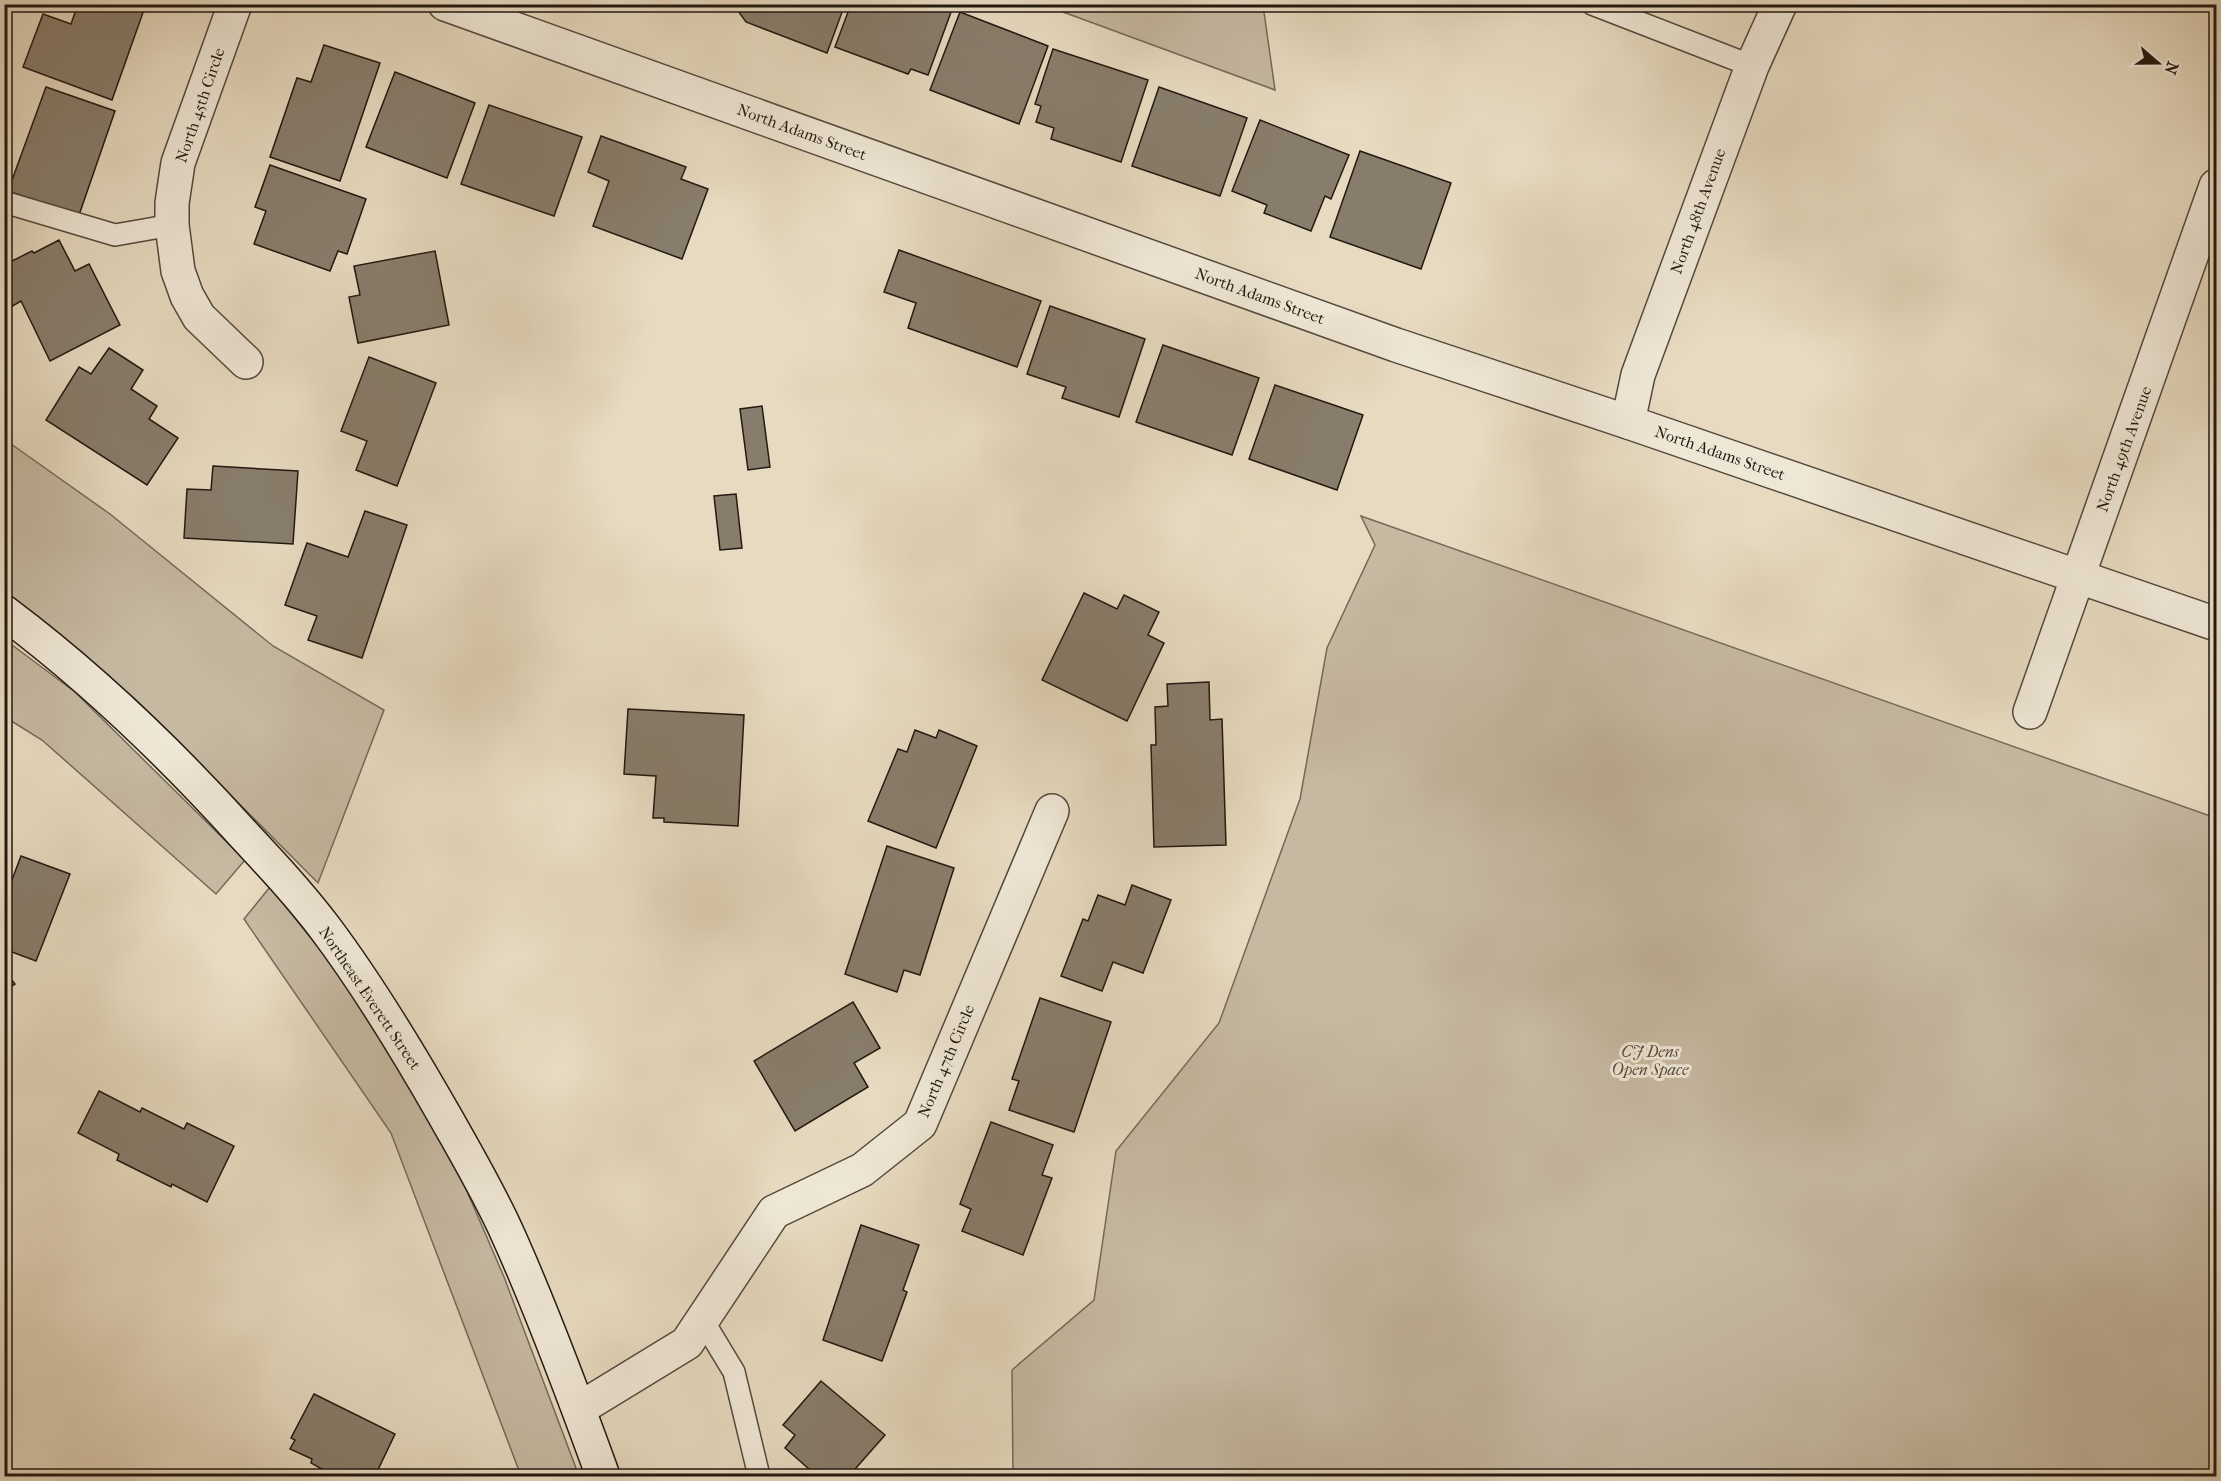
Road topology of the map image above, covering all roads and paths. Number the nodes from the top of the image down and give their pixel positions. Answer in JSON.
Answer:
{"nodes":[{"id":1,"x":235,"y":4,"type":"edge"},
{"id":2,"x":445,"y":4,"type":"edge"},
{"id":3,"x":1592,"y":4,"type":"edge"},
{"id":4,"x":1780,"y":4,"type":"edge"},
{"id":5,"x":1752,"y":66,"type":"junction"},
{"id":6,"x":2217,"y":186,"type":"edge"},
{"id":7,"x":4,"y":202,"type":"edge"},
{"id":8,"x":172,"y":225,"type":"junction"},
{"id":9,"x":246,"y":362,"type":"dead end"},
{"id":10,"x":1628,"y":422,"type":"junction"},
{"id":11,"x":2078,"y":578,"type":"junction"},
{"id":12,"x":4,"y":612,"type":"edge"},
{"id":13,"x":2217,"y":624,"type":"edge"},
{"id":14,"x":2030,"y":712,"type":"dead end"},
{"id":15,"x":1052,"y":811,"type":"dead end"},
{"id":16,"x":702,"y":1319,"type":"junction"},
{"id":17,"x":579,"y":1409,"type":"junction"},
{"id":18,"x":603,"y":1476,"type":"edge"},
{"id":19,"x":759,"y":1476,"type":"edge"}],
"edges":[{"from":1,"to":8,"type":"street","name":"North 45th Circle"},
{"from":2,"to":10,"type":"street","name":"North Adams Street"},
{"from":3,"to":5,"type":"lane"},
{"from":4,"to":5,"type":"street","name":"North 48th Avenue"},
{"from":5,"to":10,"type":"street","name":"North 48th Avenue"},
{"from":6,"to":11,"type":"street","name":"North 49th Avenue"},
{"from":7,"to":8,"type":"lane"},
{"from":8,"to":9,"type":"street","name":"North 45th Circle"},
{"from":10,"to":11,"type":"street","name":"North Adams Street"},
{"from":11,"to":13,"type":"street","name":"North Adams Street"},
{"from":11,"to":14,"type":"street","name":"North 49th Avenue"},
{"from":12,"to":17,"type":"street","name":"Northeast Everett Street"},
{"from":15,"to":16,"type":"street","name":"North 47th Circle"},
{"from":16,"to":17,"type":"street","name":"North 47th Circle"},
{"from":16,"to":19,"type":"lane"},
{"from":17,"to":18,"type":"street","name":"Northeast Everett Street"}]}
